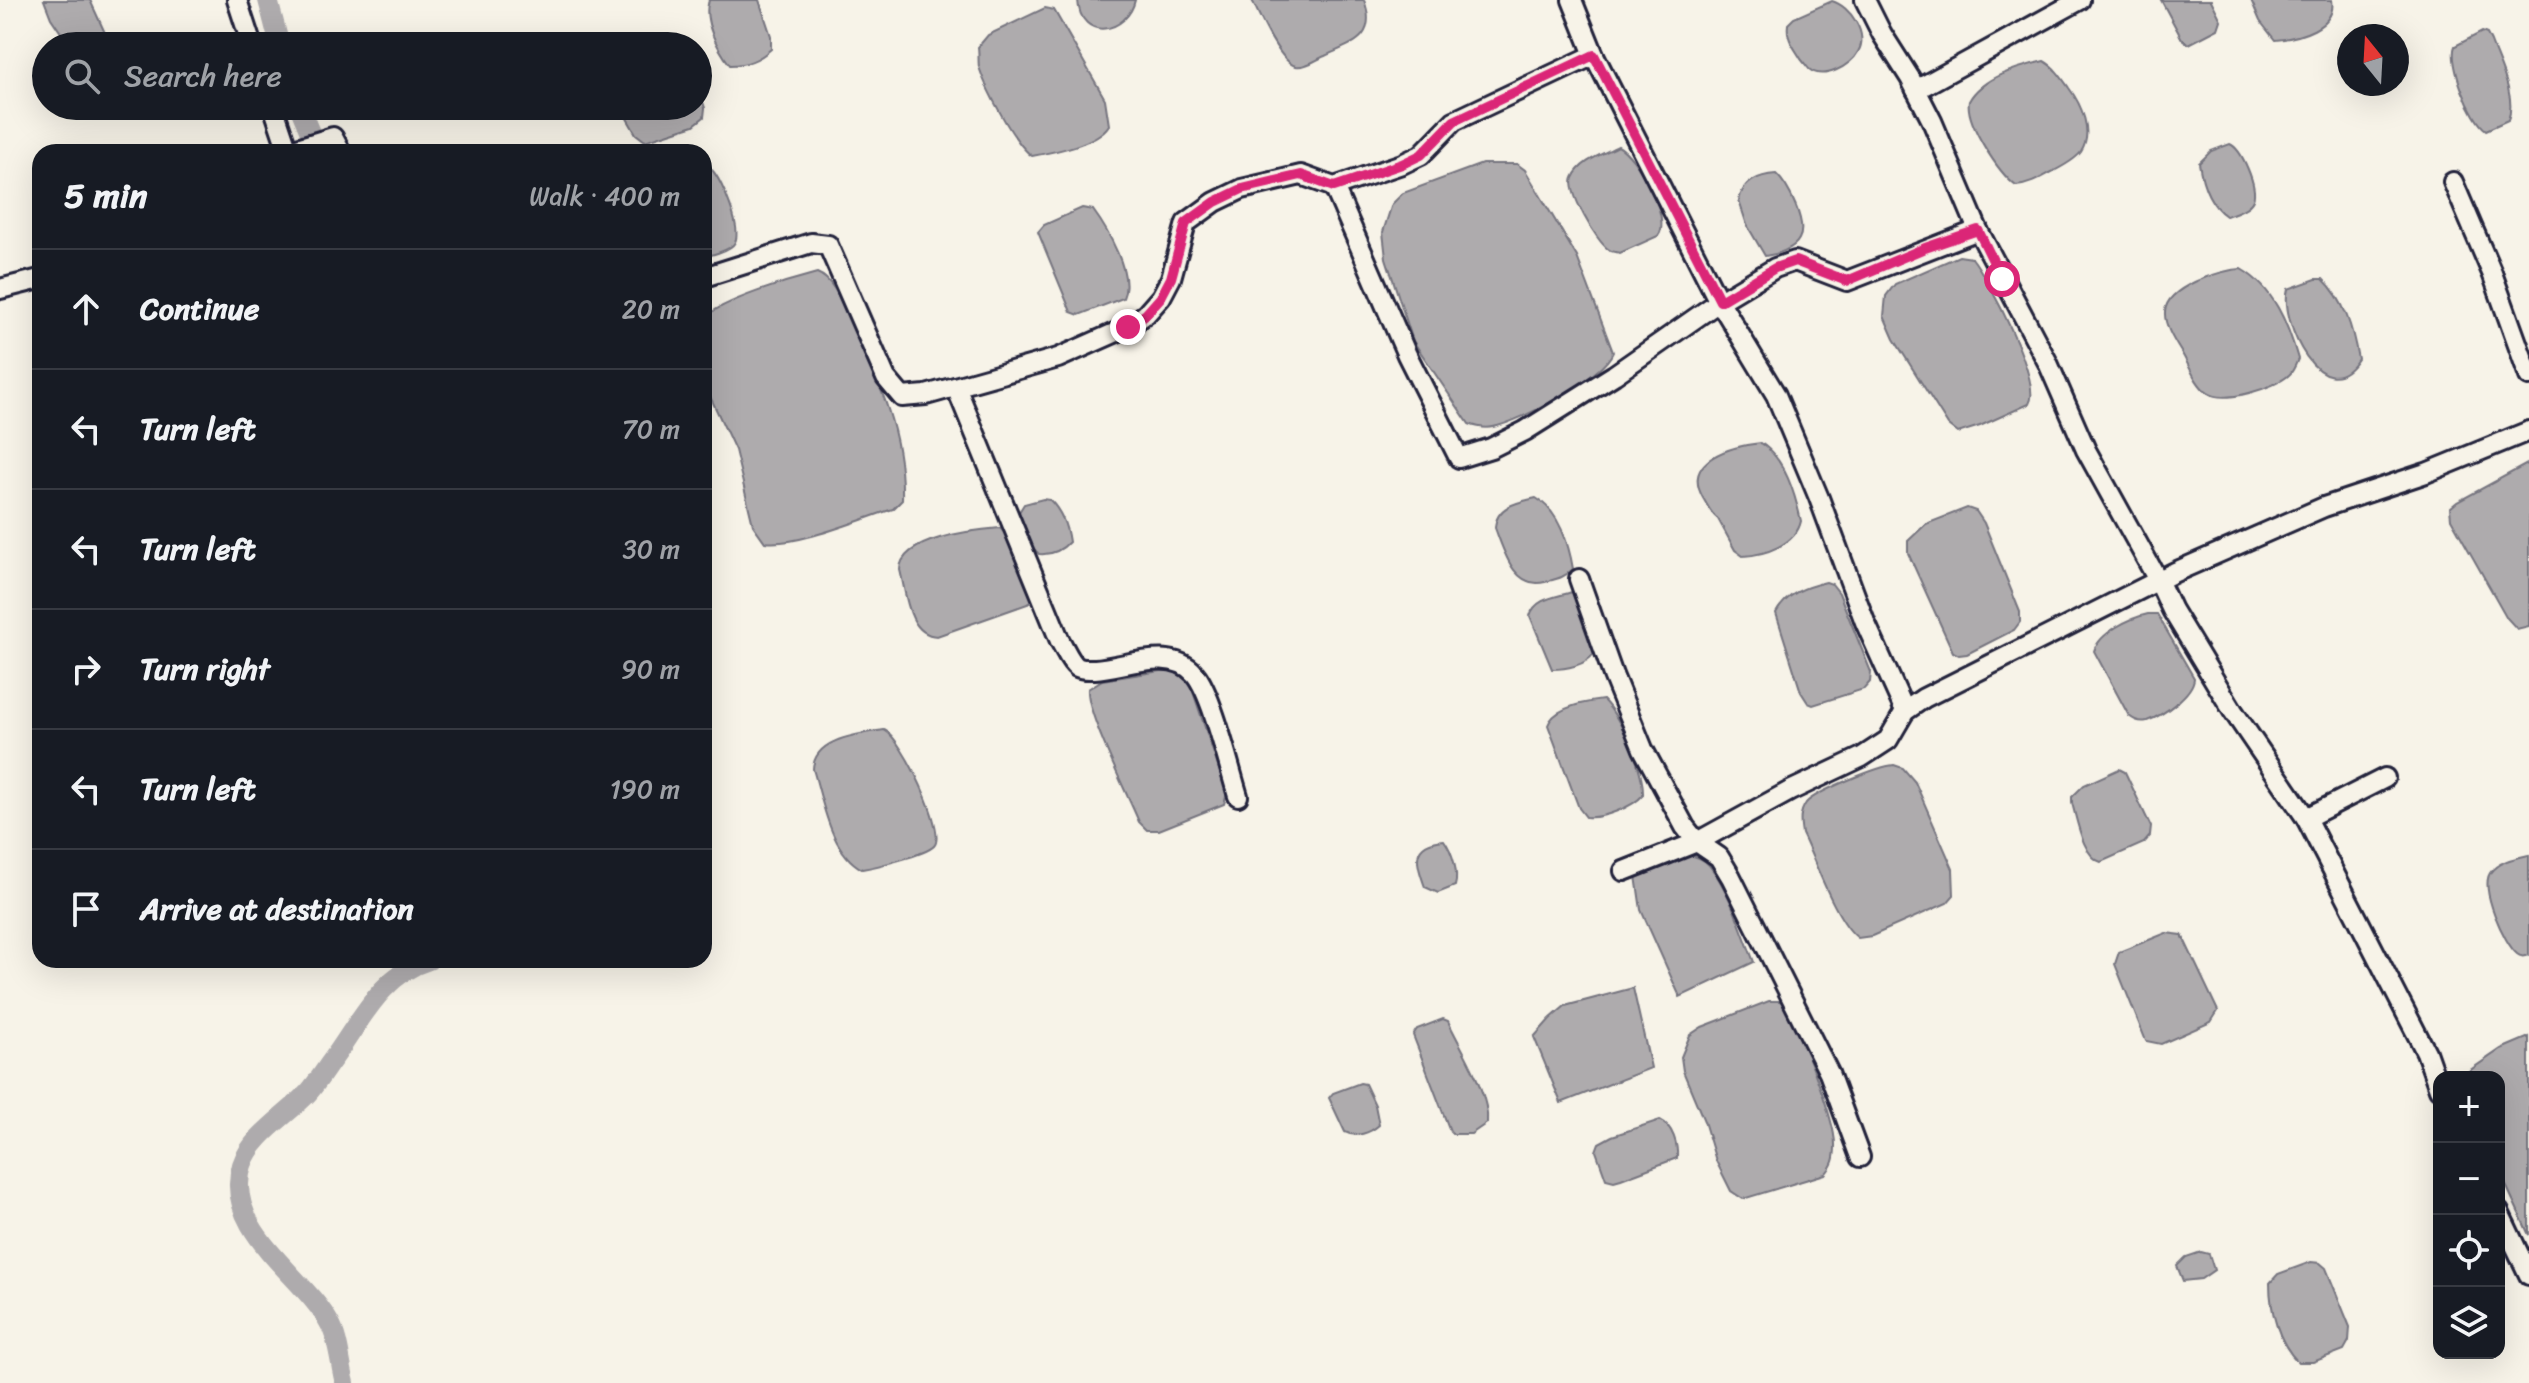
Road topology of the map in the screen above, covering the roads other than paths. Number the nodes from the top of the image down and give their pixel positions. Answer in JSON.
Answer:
{"nodes":[{"id":1,"x":237,"y":0,"type":"edge"},
{"id":2,"x":1572,"y":0,"type":"edge"},
{"id":3,"x":1865,"y":0,"type":"edge"},
{"id":4,"x":2080,"y":0,"type":"edge"},
{"id":5,"x":247,"y":32,"type":"edge"},
{"id":6,"x":1594,"y":55,"type":"junction"},
{"id":7,"x":1916,"y":90,"type":"junction"},
{"id":8,"x":278,"y":120,"type":"edge"},
{"id":9,"x":287,"y":144,"type":"edge"},
{"id":10,"x":311,"y":144,"type":"edge"},
{"id":11,"x":337,"y":144,"type":"edge"},
{"id":12,"x":2453,"y":182,"type":"dead end"},
{"id":13,"x":1334,"y":187,"type":"junction"},
{"id":14,"x":1978,"y":230,"type":"junction"},
{"id":15,"x":712,"y":274,"type":"edge"},
{"id":16,"x":32,"y":281,"type":"edge"},
{"id":17,"x":0,"y":289,"type":"edge"},
{"id":18,"x":1720,"y":301,"type":"junction"},
{"id":19,"x":2529,"y":376,"type":"edge"},
{"id":20,"x":956,"y":387,"type":"junction"},
{"id":21,"x":2529,"y":431,"type":"edge"},
{"id":22,"x":1579,"y":579,"type":"dead end"},
{"id":23,"x":2159,"y":582,"type":"junction"},
{"id":24,"x":1905,"y":711,"type":"junction"},
{"id":25,"x":2385,"y":778,"type":"dead end"},
{"id":26,"x":1238,"y":796,"type":"dead end"},
{"id":27,"x":2306,"y":818,"type":"junction"},
{"id":28,"x":1697,"y":842,"type":"junction"},
{"id":29,"x":1624,"y":871,"type":"dead end"},
{"id":30,"x":2433,"y":1072,"type":"edge"},
{"id":31,"x":1860,"y":1157,"type":"dead end"},
{"id":32,"x":2500,"y":1215,"type":"edge"},
{"id":33,"x":2529,"y":1275,"type":"edge"}],
"edges":[{"from":1,"to":5,"type":"street"},
{"from":2,"to":6,"type":"street"},
{"from":3,"to":7,"type":"street"},
{"from":4,"to":7,"type":"street"},
{"from":6,"to":13,"type":"street"},
{"from":6,"to":18,"type":"street"},
{"from":7,"to":14,"type":"street"},
{"from":8,"to":9,"type":"street"},
{"from":10,"to":11,"type":"street"},
{"from":12,"to":19,"type":"street"},
{"from":13,"to":18,"type":"street"},
{"from":13,"to":20,"type":"street"},
{"from":14,"to":18,"type":"street"},
{"from":14,"to":23,"type":"street"},
{"from":15,"to":20,"type":"street"},
{"from":16,"to":17,"type":"street"},
{"from":18,"to":24,"type":"street"},
{"from":20,"to":26,"type":"street"},
{"from":21,"to":23,"type":"street"},
{"from":22,"to":28,"type":"street"},
{"from":23,"to":24,"type":"street"},
{"from":23,"to":27,"type":"street"},
{"from":24,"to":28,"type":"street"},
{"from":25,"to":27,"type":"street"},
{"from":27,"to":30,"type":"street"},
{"from":28,"to":29,"type":"street"},
{"from":28,"to":31,"type":"street"},
{"from":32,"to":33,"type":"street"}]}
